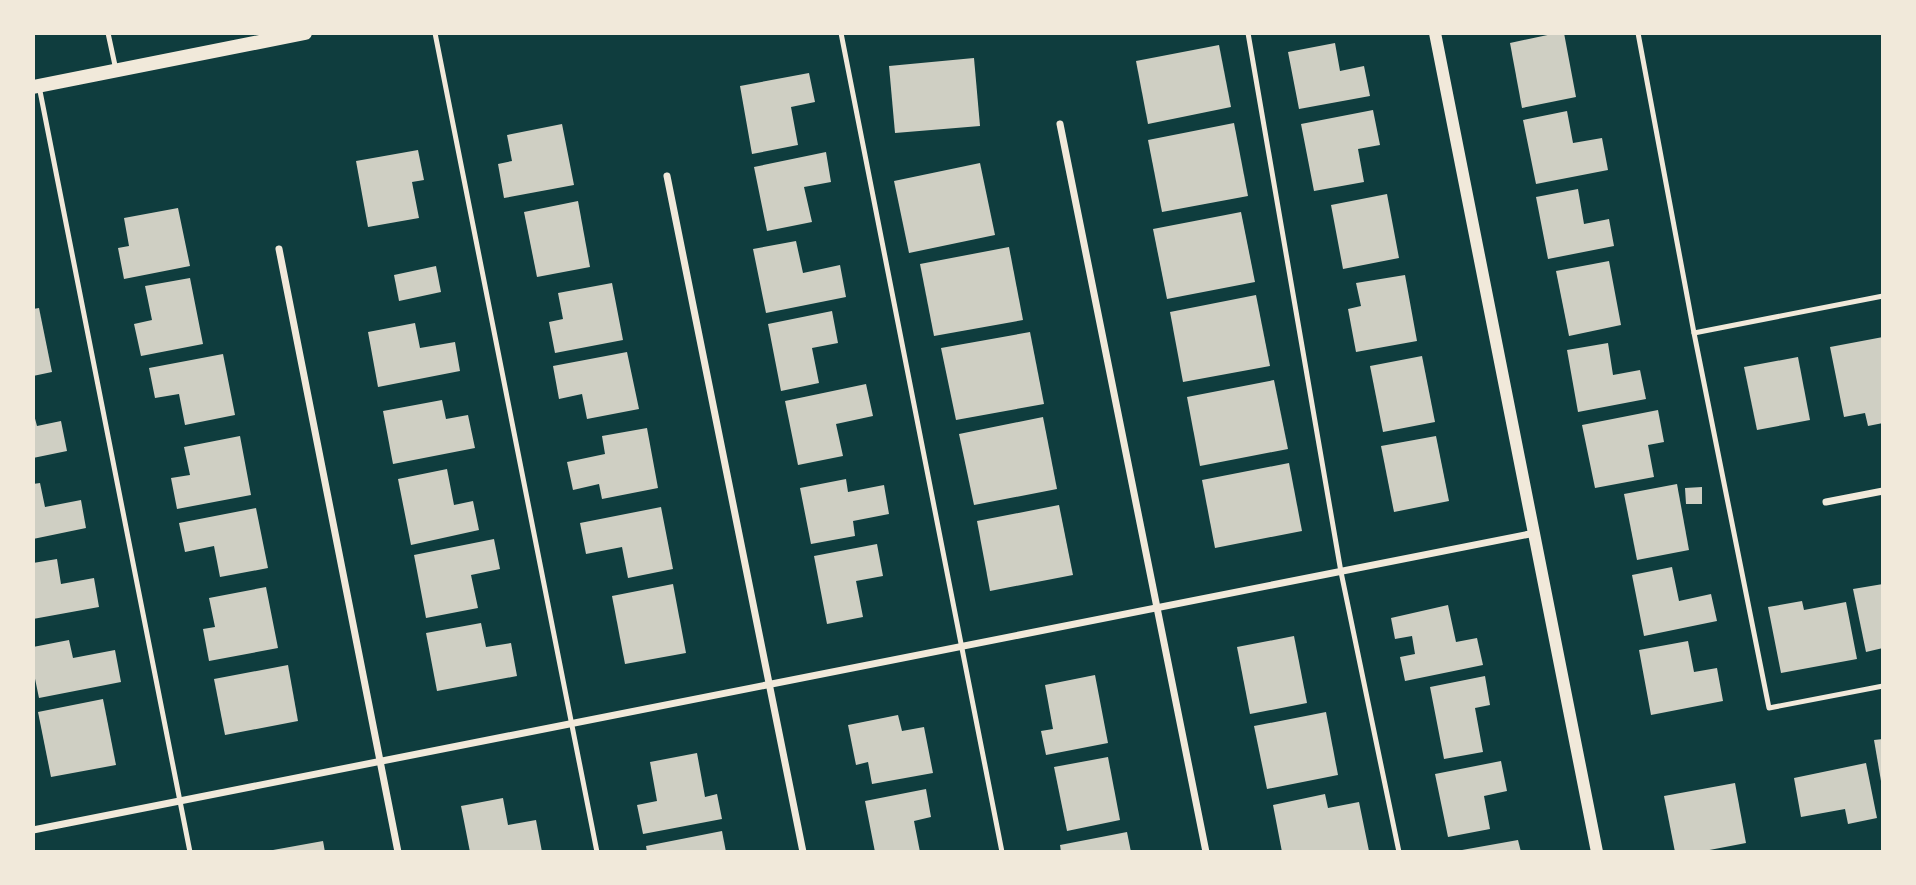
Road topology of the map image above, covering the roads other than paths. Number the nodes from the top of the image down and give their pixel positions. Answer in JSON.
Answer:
{"nodes":[{"id":1,"x":108,"y":33,"type":"edge"},
{"id":2,"x":305,"y":33,"type":"edge"},
{"id":3,"x":435,"y":33,"type":"edge"},
{"id":4,"x":841,"y":33,"type":"edge"},
{"id":5,"x":1248,"y":33,"type":"edge"},
{"id":6,"x":1435,"y":33,"type":"edge"},
{"id":7,"x":1638,"y":33,"type":"edge"},
{"id":8,"x":116,"y":70,"type":"junction"},
{"id":9,"x":36,"y":86,"type":"edge"},
{"id":10,"x":1060,"y":124,"type":"dead end"},
{"id":11,"x":667,"y":176,"type":"dead end"},
{"id":12,"x":279,"y":249,"type":"dead end"},
{"id":13,"x":1883,"y":296,"type":"edge"},
{"id":14,"x":1694,"y":332,"type":"junction"},
{"id":15,"x":1883,"y":491,"type":"edge"},
{"id":16,"x":1826,"y":502,"type":"dead end"},
{"id":17,"x":1536,"y":533,"type":"junction"},
{"id":18,"x":1341,"y":572,"type":"junction"},
{"id":19,"x":1158,"y":608,"type":"junction"},
{"id":20,"x":962,"y":647,"type":"junction"},
{"id":21,"x":769,"y":685,"type":"junction"},
{"id":22,"x":1883,"y":685,"type":"edge"},
{"id":23,"x":572,"y":724,"type":"junction"},
{"id":24,"x":381,"y":762,"type":"junction"},
{"id":25,"x":180,"y":802,"type":"junction"},
{"id":26,"x":33,"y":830,"type":"edge"},
{"id":27,"x":190,"y":852,"type":"edge"},
{"id":28,"x":398,"y":852,"type":"edge"},
{"id":29,"x":597,"y":852,"type":"edge"},
{"id":30,"x":803,"y":852,"type":"edge"},
{"id":31,"x":1002,"y":852,"type":"edge"},
{"id":32,"x":1206,"y":852,"type":"edge"},
{"id":33,"x":1399,"y":852,"type":"edge"},
{"id":34,"x":1597,"y":852,"type":"edge"}],
"edges":[{"from":1,"to":8,"type":"lane"},
{"from":2,"to":8,"type":"main road"},
{"from":3,"to":23,"type":"lane"},
{"from":4,"to":20,"type":"lane"},
{"from":5,"to":18,"type":"lane"},
{"from":6,"to":17,"type":"street"},
{"from":7,"to":14,"type":"lane"},
{"from":8,"to":9,"type":"main road"},
{"from":9,"to":25,"type":"lane"},
{"from":10,"to":19,"type":"street"},
{"from":11,"to":21,"type":"street"},
{"from":12,"to":24,"type":"street"},
{"from":13,"to":14,"type":"lane"},
{"from":14,"to":22,"type":"lane"},
{"from":15,"to":16,"type":"street"},
{"from":17,"to":18,"type":"street"},
{"from":17,"to":34,"type":"street"},
{"from":18,"to":19,"type":"street"},
{"from":18,"to":33,"type":"lane"},
{"from":19,"to":20,"type":"street"},
{"from":19,"to":32,"type":"street"},
{"from":20,"to":21,"type":"street"},
{"from":20,"to":31,"type":"lane"},
{"from":21,"to":23,"type":"street"},
{"from":21,"to":30,"type":"street"},
{"from":23,"to":24,"type":"street"},
{"from":23,"to":29,"type":"lane"},
{"from":24,"to":25,"type":"street"},
{"from":24,"to":28,"type":"street"},
{"from":25,"to":26,"type":"street"},
{"from":25,"to":27,"type":"lane"}]}
